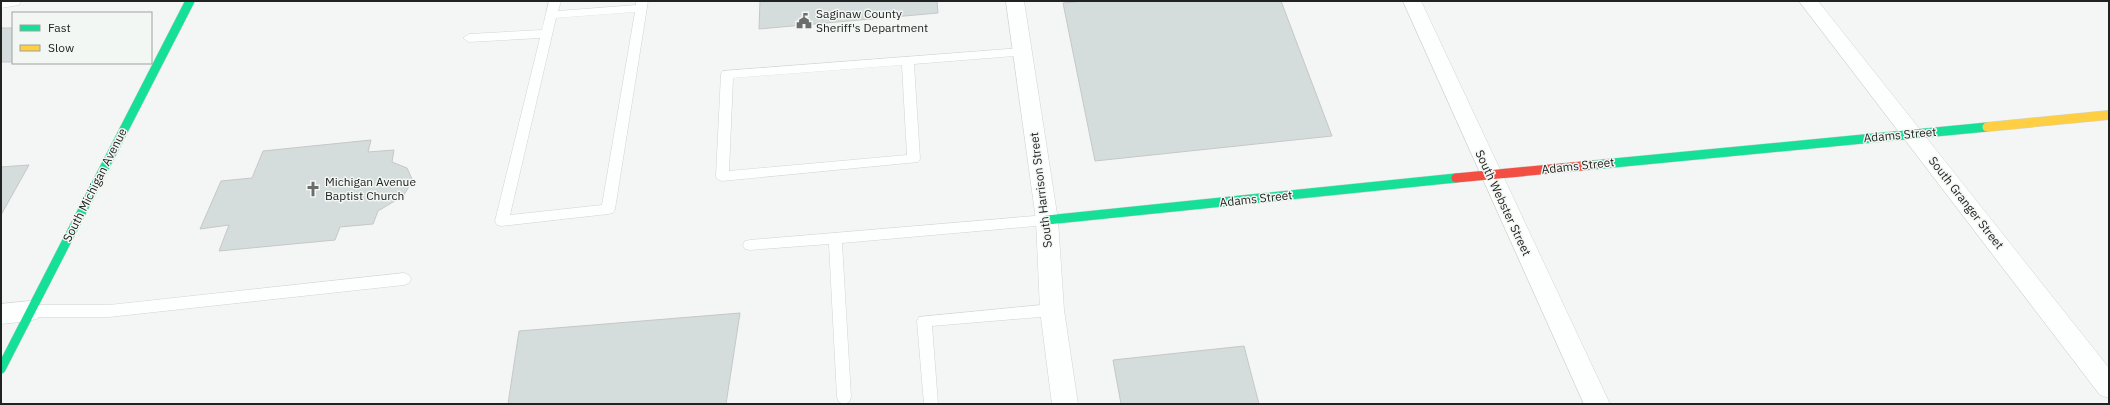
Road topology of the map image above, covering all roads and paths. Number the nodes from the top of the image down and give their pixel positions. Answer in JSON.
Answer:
{"nodes":[{"id":1,"x":12,"y":1,"type":"edge"},
{"id":2,"x":190,"y":1,"type":"edge"},
{"id":3,"x":555,"y":1,"type":"edge"},
{"id":4,"x":1015,"y":1,"type":"edge"},
{"id":5,"x":1412,"y":1,"type":"edge"},
{"id":6,"x":1808,"y":1,"type":"edge"},
{"id":7,"x":1,"y":2,"type":"edge"},
{"id":8,"x":641,"y":5,"type":"edge"},
{"id":9,"x":552,"y":15,"type":"junction"},
{"id":10,"x":547,"y":34,"type":"junction"},
{"id":11,"x":469,"y":38,"type":"dead end"},
{"id":12,"x":1022,"y":52,"type":"junction"},
{"id":13,"x":908,"y":60,"type":"junction"},
{"id":14,"x":2109,"y":115,"type":"edge"},
{"id":15,"x":1912,"y":133,"type":"junction"},
{"id":16,"x":1490,"y":175,"type":"junction"},
{"id":17,"x":1047,"y":220,"type":"junction"},
{"id":18,"x":835,"y":238,"type":"junction"},
{"id":19,"x":750,"y":245,"type":"dead end"},
{"id":20,"x":404,"y":279,"type":"dead end"},
{"id":21,"x":1052,"y":310,"type":"junction"},
{"id":22,"x":30,"y":311,"type":"junction"},
{"id":23,"x":1,"y":314,"type":"edge"},
{"id":24,"x":1,"y":369,"type":"edge"},
{"id":25,"x":2109,"y":387,"type":"edge"},
{"id":26,"x":844,"y":397,"type":"dead end"},
{"id":27,"x":931,"y":404,"type":"edge"},
{"id":28,"x":1065,"y":404,"type":"edge"},
{"id":29,"x":1597,"y":404,"type":"edge"}],
"edges":[{"from":1,"to":7,"type":"street"},
{"from":2,"to":22,"type":"street","name":"South Michigan Avenue"},
{"from":3,"to":9,"type":"lane"},
{"from":4,"to":12,"type":"street","name":"South Harrison Street"},
{"from":5,"to":16,"type":"street","name":"South Webster Street"},
{"from":6,"to":15,"type":"street","name":"South Granger Street"},
{"from":8,"to":9,"type":"lane"},
{"from":8,"to":10,"type":"lane"},
{"from":9,"to":10,"type":"lane"},
{"from":10,"to":11,"type":"lane"},
{"from":12,"to":13,"type":"lane"},
{"from":12,"to":17,"type":"street","name":"South Harrison Street"},
{"from":13,"to":13,"type":"lane"},
{"from":14,"to":15,"type":"street","name":"Adams Street"},
{"from":15,"to":16,"type":"street","name":"Adams Street"},
{"from":15,"to":25,"type":"street","name":"South Granger Street"},
{"from":16,"to":17,"type":"street","name":"Adams Street"},
{"from":16,"to":29,"type":"street","name":"South Webster Street"},
{"from":17,"to":18,"type":"lane"},
{"from":17,"to":21,"type":"street","name":"South Harrison Street"},
{"from":18,"to":19,"type":"lane"},
{"from":18,"to":26,"type":"lane"},
{"from":20,"to":22,"type":"lane"},
{"from":21,"to":27,"type":"lane"},
{"from":21,"to":28,"type":"street","name":"South Harrison Street"},
{"from":22,"to":23,"type":"street"},
{"from":22,"to":24,"type":"street","name":"South Michigan Avenue"}]}
